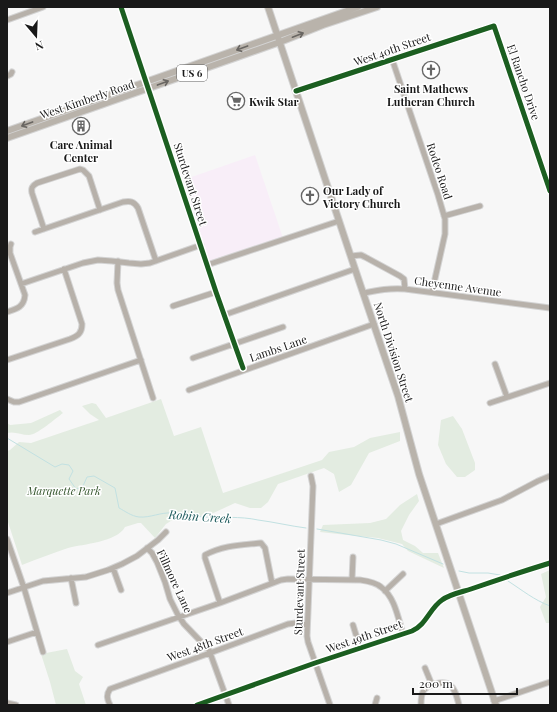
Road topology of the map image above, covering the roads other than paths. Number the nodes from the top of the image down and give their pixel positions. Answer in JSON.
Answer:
{"nodes":[{"id":1,"x":43,"y":7,"type":"edge"},
{"id":2,"x":121,"y":7,"type":"edge"},
{"id":3,"x":268,"y":7,"type":"edge"},
{"id":4,"x":358,"y":7,"type":"edge"},
{"id":5,"x":377,"y":7,"type":"edge"},
{"id":6,"x":7,"y":20,"type":"edge"},
{"id":7,"x":494,"y":26,"type":"joint"},
{"id":8,"x":279,"y":39,"type":"junction"},
{"id":9,"x":392,"y":59,"type":"junction"},
{"id":10,"x":12,"y":72,"type":"dead end"},
{"id":11,"x":7,"y":76,"type":"edge"},
{"id":12,"x":148,"y":85,"type":"junction"},
{"id":13,"x":296,"y":91,"type":"junction"},
{"id":14,"x":7,"y":131,"type":"edge"},
{"id":15,"x":7,"y":138,"type":"edge"},
{"id":16,"x":550,"y":191,"type":"edge"},
{"id":17,"x":480,"y":206,"type":"dead end"},
{"id":18,"x":100,"y":210,"type":"junction"},
{"id":19,"x":444,"y":216,"type":"junction"},
{"id":20,"x":339,"y":220,"type":"junction"},
{"id":21,"x":44,"y":229,"type":"junction"},
{"id":22,"x":35,"y":232,"type":"dead end"},
{"id":23,"x":11,"y":244,"type":"dead end"},
{"id":24,"x":201,"y":245,"type":"junction"},
{"id":25,"x":351,"y":256,"type":"junction"},
{"id":26,"x":156,"y":260,"type":"junction"},
{"id":27,"x":118,"y":261,"type":"junction"},
{"id":28,"x":207,"y":265,"type":"junction"},
{"id":29,"x":64,"y":269,"type":"junction"},
{"id":30,"x":355,"y":269,"type":"junction"},
{"id":31,"x":21,"y":284,"type":"junction"},
{"id":32,"x":405,"y":289,"type":"junction"},
{"id":33,"x":216,"y":292,"type":"junction"},
{"id":34,"x":432,"y":292,"type":"junction"},
{"id":35,"x":364,"y":293,"type":"junction"},
{"id":36,"x":173,"y":306,"type":"dead end"},
{"id":37,"x":550,"y":308,"type":"edge"},
{"id":38,"x":7,"y":312,"type":"edge"},
{"id":39,"x":224,"y":315,"type":"junction"},
{"id":40,"x":374,"y":324,"type":"junction"},
{"id":41,"x":283,"y":327,"type":"dead end"},
{"id":42,"x":234,"y":344,"type":"junction"},
{"id":43,"x":193,"y":358,"type":"dead end"},
{"id":44,"x":7,"y":360,"type":"edge"},
{"id":45,"x":141,"y":360,"type":"junction"},
{"id":46,"x":495,"y":364,"type":"dead end"},
{"id":47,"x":242,"y":368,"type":"dead end"},
{"id":48,"x":550,"y":383,"type":"edge"},
{"id":49,"x":189,"y":390,"type":"dead end"},
{"id":50,"x":507,"y":397,"type":"junction"},
{"id":51,"x":153,"y":398,"type":"dead end"},
{"id":52,"x":7,"y":399,"type":"edge"},
{"id":53,"x":490,"y":403,"type":"dead end"},
{"id":54,"x":311,"y":476,"type":"dead end"},
{"id":55,"x":550,"y":476,"type":"edge"},
{"id":56,"x":436,"y":524,"type":"junction"},
{"id":57,"x":166,"y":532,"type":"dead end"},
{"id":58,"x":7,"y":539,"type":"edge"},
{"id":59,"x":147,"y":548,"type":"junction"},
{"id":60,"x":354,"y":557,"type":"dead end"},
{"id":61,"x":550,"y":562,"type":"edge"},
{"id":62,"x":113,"y":568,"type":"junction"},
{"id":63,"x":403,"y":574,"type":"dead end"},
{"id":64,"x":71,"y":578,"type":"junction"},
{"id":65,"x":309,"y":579,"type":"junction"},
{"id":66,"x":352,"y":580,"type":"junction"},
{"id":67,"x":272,"y":583,"type":"junction"},
{"id":68,"x":24,"y":588,"type":"junction"},
{"id":69,"x":121,"y":590,"type":"dead end"},
{"id":70,"x":385,"y":591,"type":"junction"},
{"id":71,"x":7,"y":593,"type":"edge"},
{"id":72,"x":459,"y":593,"type":"junction"},
{"id":73,"x":76,"y":603,"type":"dead end"},
{"id":74,"x":220,"y":603,"type":"junction"},
{"id":75,"x":180,"y":617,"type":"junction"},
{"id":76,"x":307,"y":625,"type":"junction"},
{"id":77,"x":353,"y":625,"type":"dead end"},
{"id":78,"x":37,"y":632,"type":"junction"},
{"id":79,"x":403,"y":634,"type":"junction"},
{"id":80,"x":7,"y":642,"type":"edge"},
{"id":81,"x":98,"y":645,"type":"dead end"},
{"id":82,"x":360,"y":648,"type":"junction"},
{"id":83,"x":43,"y":652,"type":"dead end"},
{"id":84,"x":210,"y":653,"type":"junction"},
{"id":85,"x":315,"y":663,"type":"junction"},
{"id":86,"x":425,"y":668,"type":"dead end"},
{"id":87,"x":550,"y":682,"type":"edge"},
{"id":88,"x":432,"y":685,"type":"junction"},
{"id":89,"x":225,"y":695,"type":"junction"},
{"id":90,"x":377,"y":698,"type":"dead end"},
{"id":91,"x":7,"y":703,"type":"edge"},
{"id":92,"x":495,"y":703,"type":"edge"},
{"id":93,"x":16,"y":705,"type":"edge"},
{"id":94,"x":110,"y":705,"type":"edge"},
{"id":95,"x":197,"y":705,"type":"edge"},
{"id":96,"x":229,"y":705,"type":"edge"},
{"id":97,"x":330,"y":705,"type":"edge"},
{"id":98,"x":375,"y":705,"type":"edge"},
{"id":99,"x":421,"y":705,"type":"edge"},
{"id":100,"x":460,"y":705,"type":"edge"}],
"edges":[{"from":1,"to":6,"type":"street"},
{"from":2,"to":12,"type":"street","name":"Sturdevant Street"},
{"from":3,"to":8,"type":"main road","name":"North Division Street"},
{"from":4,"to":8,"type":"main road","name":"West Kimberly Road","number":"US 6"},
{"from":8,"to":5,"type":"main road","name":"West Kimberly Road","number":"US 6","one_way":true},
{"from":7,"to":9,"type":"street","name":"West 40th Street"},
{"from":7,"to":16,"type":"street","name":"El Rancho Drive"},
{"from":8,"to":12,"type":"main road","name":"West Kimberly Road","number":"US 6"},
{"from":8,"to":13,"type":"main road","name":"North Division Street"},
{"from":9,"to":13,"type":"street","name":"West 40th Street"},
{"from":9,"to":19,"type":"street","name":"Rodeo Road"},
{"from":10,"to":11,"type":"street"},
{"from":12,"to":14,"type":"main road","name":"West Kimberly Road","number":"US 6","one_way":true},
{"from":12,"to":15,"type":"main road","name":"West Kimberly Road","number":"US 6"},
{"from":12,"to":24,"type":"street","name":"Sturdevant Street"},
{"from":13,"to":20,"type":"main road","name":"North Division Street"},
{"from":17,"to":19,"type":"street"},
{"from":18,"to":21,"type":"street"},
{"from":18,"to":21,"type":"street"},
{"from":18,"to":26,"type":"street"},
{"from":19,"to":34,"type":"street","name":"Rodeo Road"},
{"from":20,"to":25,"type":"main road","name":"North Division Street"},
{"from":20,"to":28,"type":"street"},
{"from":21,"to":22,"type":"street"},
{"from":23,"to":31,"type":"street"},
{"from":24,"to":26,"type":"street"},
{"from":24,"to":28,"type":"street","name":"Sturdevant Street"},
{"from":25,"to":30,"type":"main road","name":"North Division Street"},
{"from":25,"to":32,"type":"street"},
{"from":26,"to":27,"type":"street"},
{"from":27,"to":29,"type":"street"},
{"from":27,"to":45,"type":"street"},
{"from":28,"to":33,"type":"street","name":"Sturdevant Street"},
{"from":29,"to":31,"type":"street"},
{"from":29,"to":44,"type":"street"},
{"from":30,"to":35,"type":"main road","name":"North Division Street"},
{"from":30,"to":39,"type":"street"},
{"from":31,"to":38,"type":"street"},
{"from":32,"to":34,"type":"street","name":"Cheyenne Avenue"},
{"from":32,"to":35,"type":"street","name":"Cheyenne Avenue"},
{"from":33,"to":36,"type":"street"},
{"from":33,"to":39,"type":"street","name":"Sturdevant Street"},
{"from":34,"to":37,"type":"street","name":"Cheyenne Avenue"},
{"from":35,"to":40,"type":"main road","name":"North Division Street"},
{"from":39,"to":42,"type":"street","name":"Sturdevant Street"},
{"from":40,"to":49,"type":"street","name":"Lambs Lane"},
{"from":40,"to":56,"type":"main road","name":"North Division Street"},
{"from":41,"to":42,"type":"street"},
{"from":42,"to":43,"type":"street"},
{"from":42,"to":47,"type":"street","name":"Sturdevant Street"},
{"from":45,"to":51,"type":"street"},
{"from":45,"to":52,"type":"street"},
{"from":46,"to":50,"type":"street"},
{"from":48,"to":50,"type":"street"},
{"from":50,"to":53,"type":"street"},
{"from":54,"to":65,"type":"street","name":"Sturdevant Street"},
{"from":55,"to":56,"type":"street"},
{"from":56,"to":72,"type":"main road","name":"North Division Street"},
{"from":57,"to":59,"type":"street"},
{"from":58,"to":68,"type":"street"},
{"from":59,"to":62,"type":"street"},
{"from":59,"to":75,"type":"street","name":"Fillmore Lane"},
{"from":60,"to":66,"type":"street"},
{"from":61,"to":72,"type":"street","name":"West 49th Street"},
{"from":62,"to":64,"type":"street"},
{"from":62,"to":69,"type":"street"},
{"from":63,"to":70,"type":"street"},
{"from":64,"to":68,"type":"street"},
{"from":64,"to":73,"type":"street"},
{"from":65,"to":66,"type":"street"},
{"from":65,"to":67,"type":"street"},
{"from":65,"to":76,"type":"street","name":"Sturdevant Street"},
{"from":66,"to":70,"type":"street"},
{"from":67,"to":74,"type":"street"},
{"from":67,"to":74,"type":"street"},
{"from":68,"to":71,"type":"street"},
{"from":68,"to":78,"type":"street"},
{"from":70,"to":79,"type":"street"},
{"from":72,"to":79,"type":"street","name":"West 49th Street"},
{"from":72,"to":92,"type":"main road","name":"North Division Street"},
{"from":74,"to":75,"type":"street"},
{"from":75,"to":81,"type":"street"},
{"from":75,"to":84,"type":"street","name":"Fillmore Lane"},
{"from":76,"to":84,"type":"street","name":"West 48th Street"},
{"from":76,"to":85,"type":"street","name":"Sturdevant Street"},
{"from":77,"to":82,"type":"street"},
{"from":78,"to":80,"type":"street"},
{"from":78,"to":83,"type":"street"},
{"from":79,"to":82,"type":"street","name":"West 49th Street"},
{"from":82,"to":85,"type":"street","name":"West 49th Street"},
{"from":84,"to":89,"type":"street","name":"Fillmore Lane"},
{"from":84,"to":94,"type":"street","name":"West 48th Street"},
{"from":85,"to":89,"type":"street","name":"West 49th Street"},
{"from":85,"to":97,"type":"street","name":"Sturdevant Street"},
{"from":86,"to":88,"type":"street"},
{"from":87,"to":92,"type":"street"},
{"from":88,"to":99,"type":"street"},
{"from":88,"to":100,"type":"street"},
{"from":89,"to":95,"type":"street","name":"West 49th Street"},
{"from":89,"to":96,"type":"street","name":"Fillmore Lane"},
{"from":90,"to":98,"type":"street"},
{"from":91,"to":93,"type":"street"}]}
